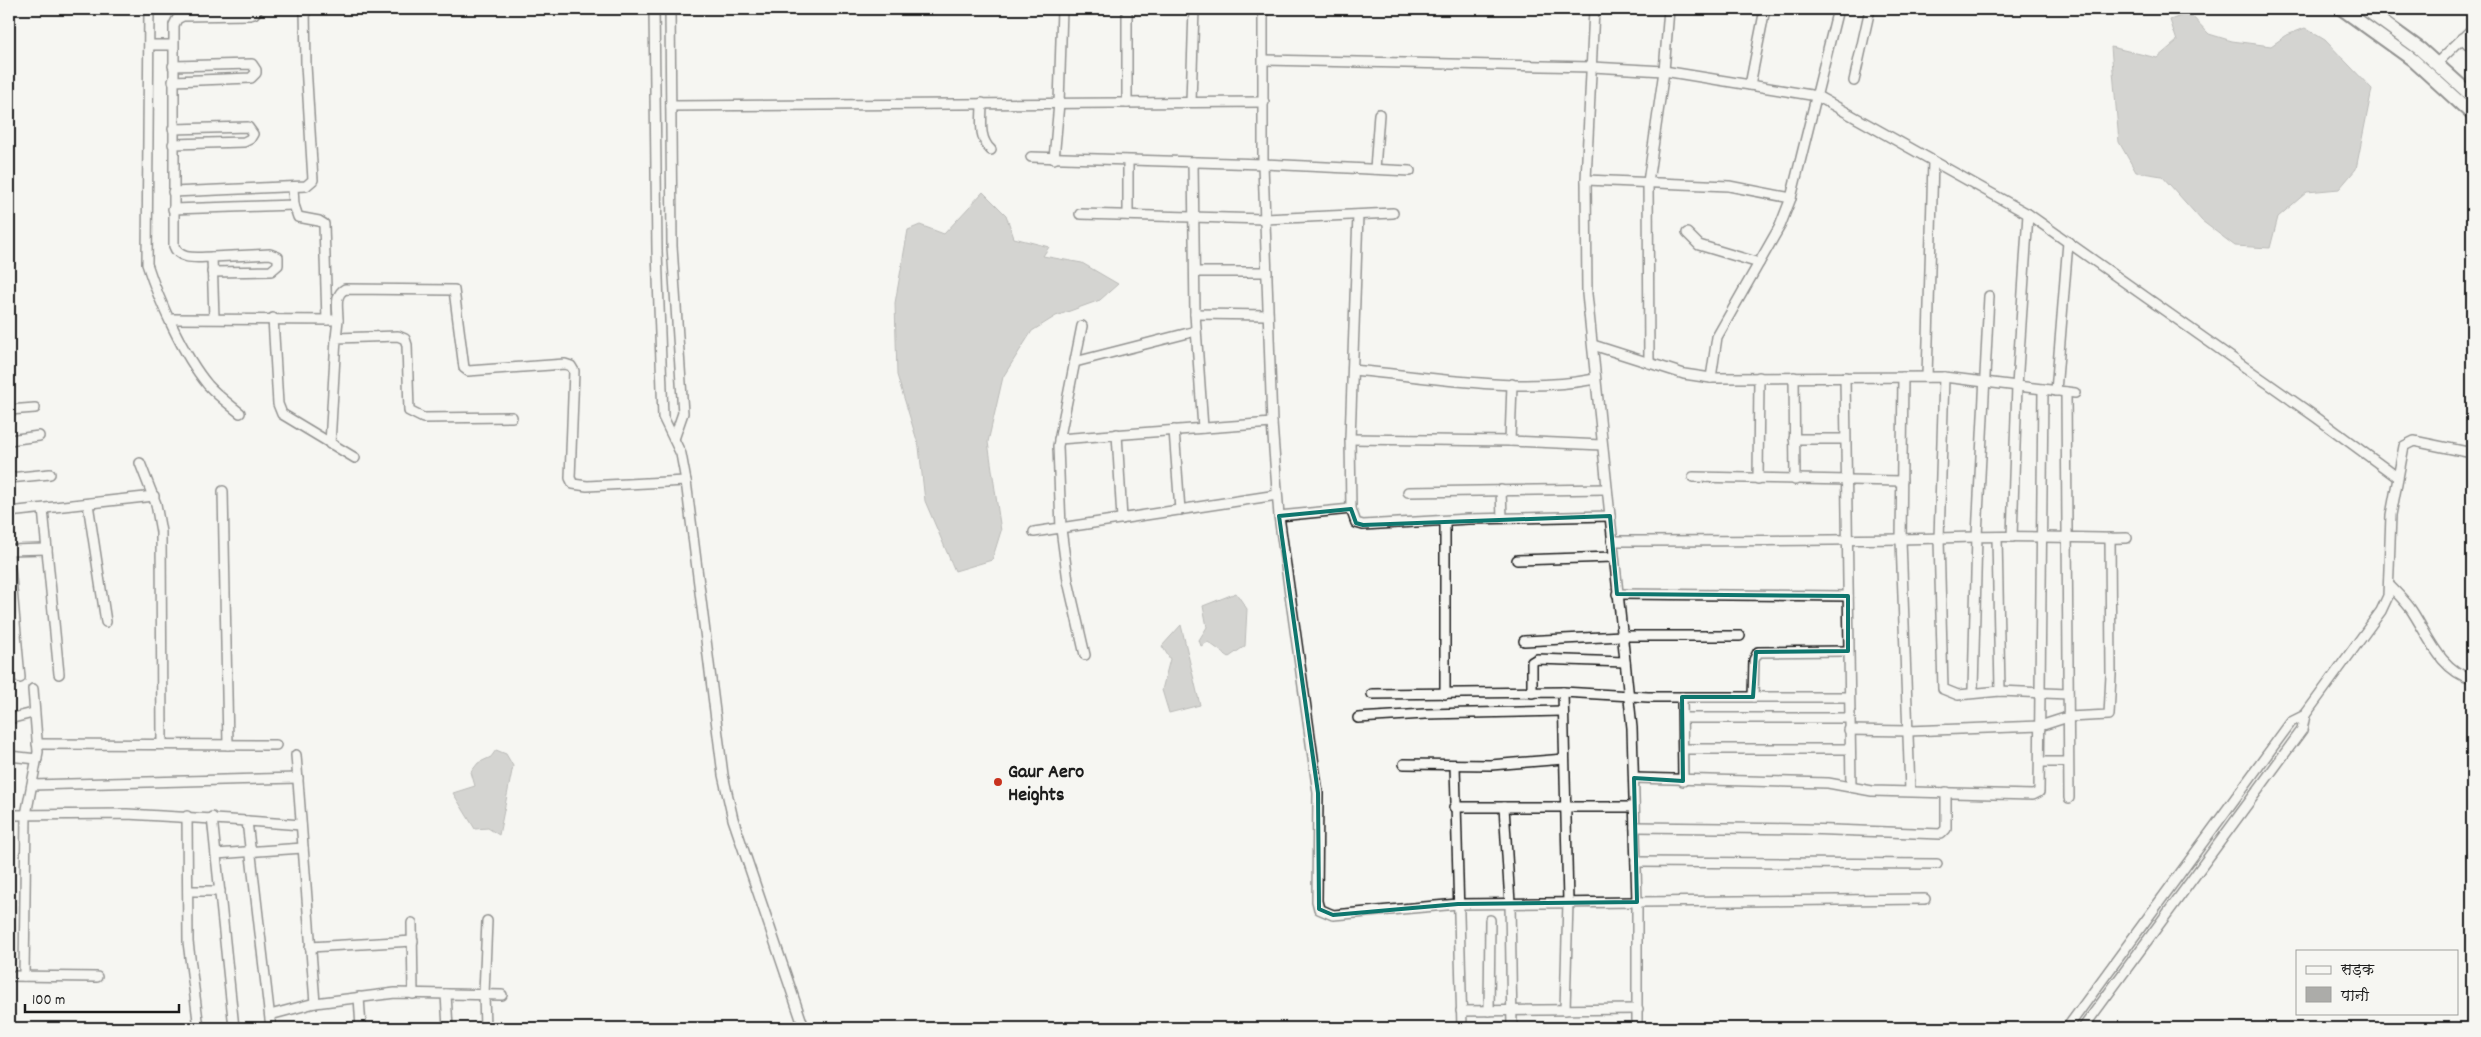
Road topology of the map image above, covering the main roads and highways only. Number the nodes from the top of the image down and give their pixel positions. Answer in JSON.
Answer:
{"nodes":[{"id":1,"x":2342,"y":9,"type":"edge"},
{"id":2,"x":2365,"y":9,"type":"edge"},
{"id":3,"x":2472,"y":96,"type":"edge"},
{"id":4,"x":2472,"y":114,"type":"edge"}],
"edges":[{"from":1,"to":4,"type":"main road"},
{"from":2,"to":3,"type":"main road"}]}
